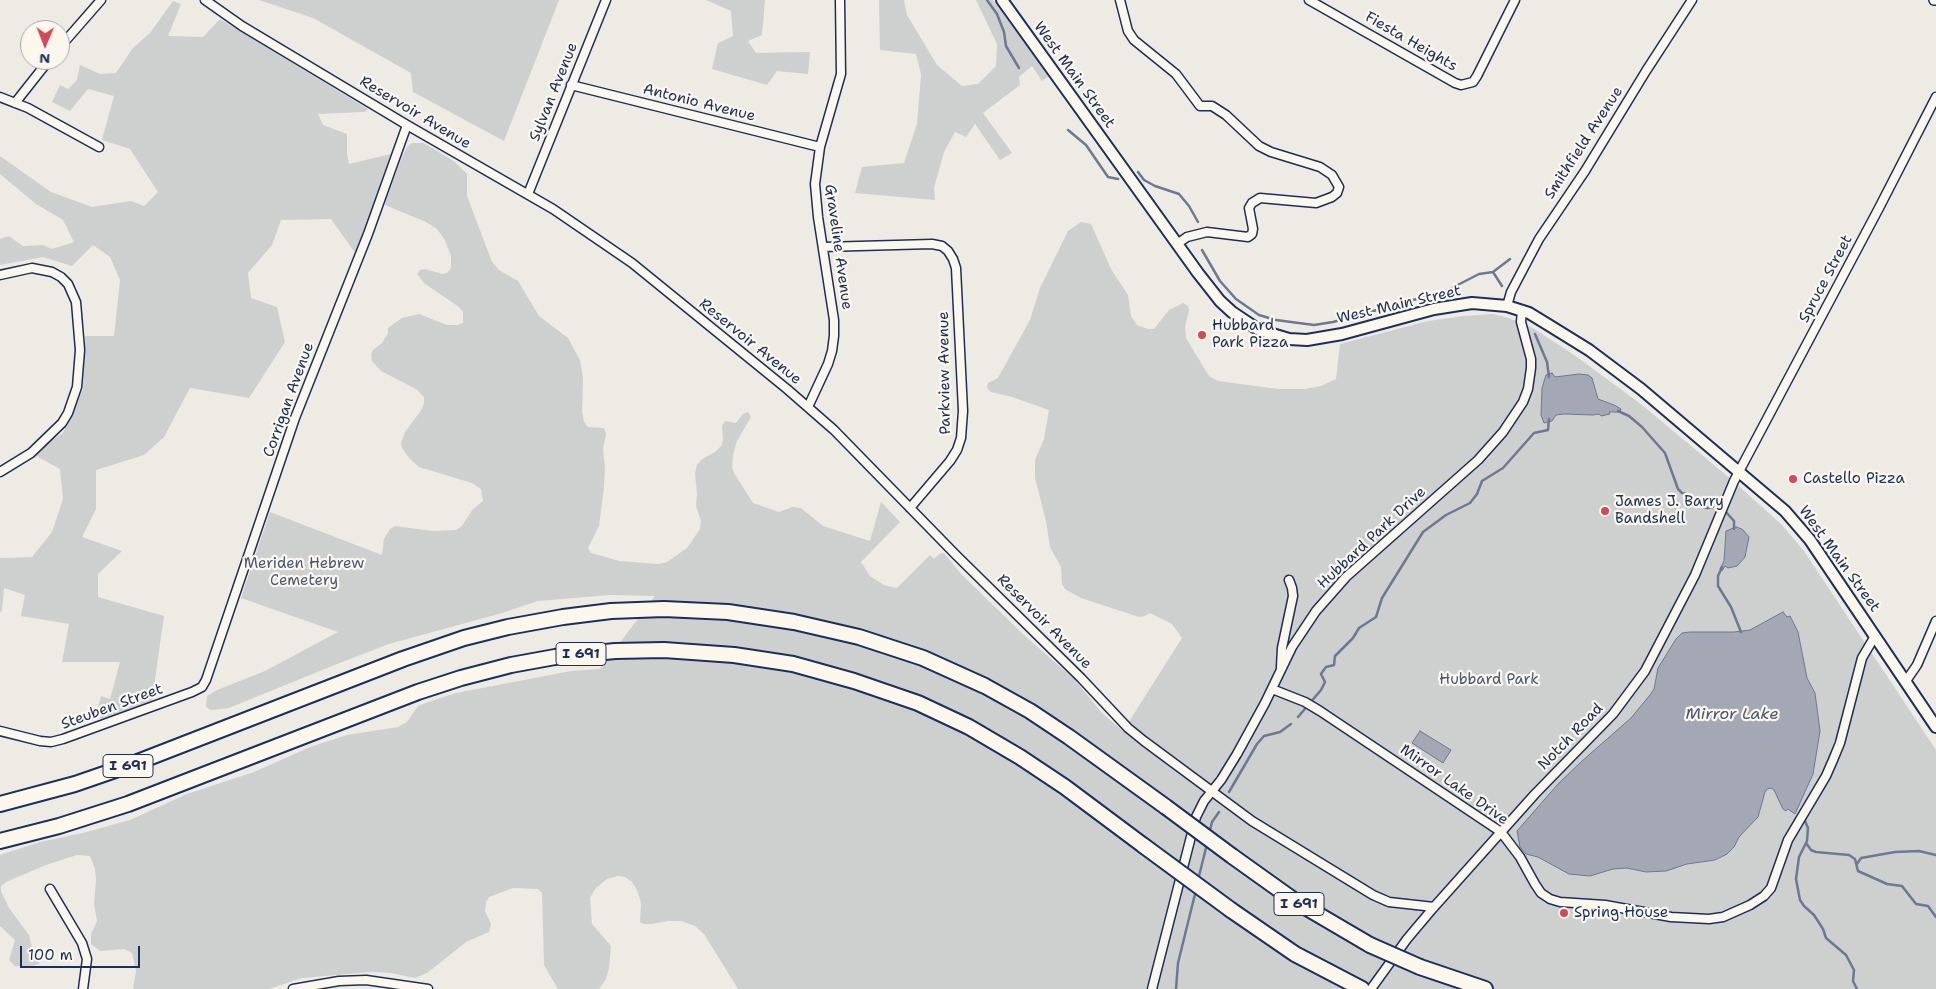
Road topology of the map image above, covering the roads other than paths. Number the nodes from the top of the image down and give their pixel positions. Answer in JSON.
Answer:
{"nodes":[{"id":1,"x":101,"y":0,"type":"edge"},
{"id":2,"x":205,"y":0,"type":"edge"},
{"id":3,"x":606,"y":0,"type":"edge"},
{"id":4,"x":840,"y":0,"type":"edge"},
{"id":5,"x":1002,"y":0,"type":"edge"},
{"id":6,"x":1120,"y":0,"type":"edge"},
{"id":7,"x":1309,"y":0,"type":"edge"},
{"id":8,"x":1515,"y":0,"type":"edge"},
{"id":9,"x":1692,"y":0,"type":"edge"},
{"id":10,"x":70,"y":36,"type":"edge"},
{"id":11,"x":41,"y":70,"type":"edge"},
{"id":12,"x":571,"y":86,"type":"junction"},
{"id":13,"x":0,"y":97,"type":"edge"},
{"id":14,"x":1936,"y":98,"type":"edge"},
{"id":15,"x":15,"y":102,"type":"junction"},
{"id":16,"x":407,"y":125,"type":"junction"},
{"id":17,"x":820,"y":146,"type":"junction"},
{"id":18,"x":100,"y":147,"type":"dead end"},
{"id":19,"x":528,"y":194,"type":"junction"},
{"id":20,"x":1177,"y":244,"type":"junction"},
{"id":21,"x":823,"y":247,"type":"junction"},
{"id":22,"x":0,"y":275,"type":"edge"},
{"id":23,"x":1507,"y":306,"type":"junction"},
{"id":24,"x":1522,"y":310,"type":"junction"},
{"id":25,"x":808,"y":407,"type":"junction"},
{"id":26,"x":0,"y":472,"type":"edge"},
{"id":27,"x":1740,"y":472,"type":"junction"},
{"id":28,"x":910,"y":508,"type":"junction"},
{"id":29,"x":1289,"y":580,"type":"dead end"},
{"id":30,"x":1936,"y":621,"type":"edge"},
{"id":31,"x":1875,"y":636,"type":"junction"},
{"id":32,"x":1280,"y":670,"type":"junction"},
{"id":33,"x":1906,"y":681,"type":"junction"},
{"id":34,"x":202,"y":687,"type":"joint"},
{"id":35,"x":1272,"y":689,"type":"junction"},
{"id":36,"x":1936,"y":726,"type":"edge"},
{"id":37,"x":0,"y":731,"type":"edge"},
{"id":38,"x":1211,"y":791,"type":"junction"},
{"id":39,"x":0,"y":798,"type":"edge"},
{"id":40,"x":24,"y":798,"type":"junction"},
{"id":41,"x":0,"y":804,"type":"edge"},
{"id":42,"x":1501,"y":832,"type":"junction"},
{"id":43,"x":0,"y":841,"type":"edge"},
{"id":44,"x":50,"y":889,"type":"dead end"},
{"id":45,"x":1434,"y":907,"type":"junction"},
{"id":46,"x":83,"y":989,"type":"edge"},
{"id":47,"x":293,"y":989,"type":"edge"},
{"id":48,"x":428,"y":989,"type":"edge"},
{"id":49,"x":1152,"y":989,"type":"edge"},
{"id":50,"x":1362,"y":989,"type":"edge"},
{"id":51,"x":1371,"y":989,"type":"edge"},
{"id":52,"x":1485,"y":989,"type":"edge"}],
"edges":[{"from":1,"to":10,"type":"street"},
{"from":2,"to":16,"type":"street","name":"Reservoir Avenue"},
{"from":3,"to":12,"type":"street","name":"Sylvan Avenue"},
{"from":4,"to":17,"type":"street","name":"Graveline Avenue"},
{"from":5,"to":20,"type":"main road","name":"West Main Street"},
{"from":6,"to":20,"type":"street"},
{"from":7,"to":8,"type":"street","name":"Fiesta Heights"},
{"from":9,"to":23,"type":"street","name":"Smithfield Avenue"},
{"from":11,"to":15,"type":"street"},
{"from":12,"to":17,"type":"street","name":"Antonio Avenue"},
{"from":12,"to":19,"type":"street","name":"Sylvan Avenue"},
{"from":13,"to":15,"type":"street"},
{"from":14,"to":27,"type":"street","name":"Spruce Street"},
{"from":15,"to":18,"type":"street"},
{"from":16,"to":19,"type":"street","name":"Reservoir Avenue"},
{"from":16,"to":34,"type":"street","name":"Corrigan Avenue"},
{"from":17,"to":21,"type":"street","name":"Graveline Avenue"},
{"from":19,"to":25,"type":"street","name":"Reservoir Avenue"},
{"from":20,"to":23,"type":"main road","name":"West Main Street"},
{"from":21,"to":25,"type":"street","name":"Graveline Avenue"},
{"from":21,"to":28,"type":"street","name":"Parkview Avenue"},
{"from":22,"to":26,"type":"street"},
{"from":23,"to":24,"type":"main road","name":"West Main Street"},
{"from":24,"to":27,"type":"main road","name":"West Main Street"},
{"from":24,"to":32,"type":"street","name":"Hubbard Park Drive"},
{"from":25,"to":28,"type":"street","name":"Reservoir Avenue"},
{"from":27,"to":31,"type":"main road","name":"West Main Street"},
{"from":27,"to":42,"type":"street","name":"Notch Road"},
{"from":28,"to":38,"type":"street","name":"Reservoir Avenue"},
{"from":29,"to":32,"type":"street"},
{"from":30,"to":33,"type":"street"},
{"from":31,"to":33,"type":"main road","name":"West Main Street"},
{"from":31,"to":42,"type":"street","name":"Mirror Lake Drive"},
{"from":32,"to":35,"type":"street","name":"Hubbard Park Drive"},
{"from":33,"to":36,"type":"main road","name":"West Main Street"},
{"from":34,"to":37,"type":"street","name":"Steuben Street"},
{"from":35,"to":38,"type":"street","name":"Hubbard Park Drive"},
{"from":35,"to":42,"type":"street","name":"Mirror Lake Drive"},
{"from":38,"to":45,"type":"street","name":"Reservoir Avenue"},
{"from":38,"to":49,"type":"street"},
{"from":39,"to":40,"type":"highway"},
{"from":40,"to":41,"type":"highway","number":"I 691"},
{"from":40,"to":52,"type":"highway","number":"I 691","bridge":true},
{"from":42,"to":45,"type":"street","name":"Notch Road"},
{"from":43,"to":50,"type":"highway","number":"I 691","bridge":true},
{"from":44,"to":46,"type":"street"},
{"from":45,"to":51,"type":"street","name":"Notch Road"},
{"from":47,"to":48,"type":"street"}]}
